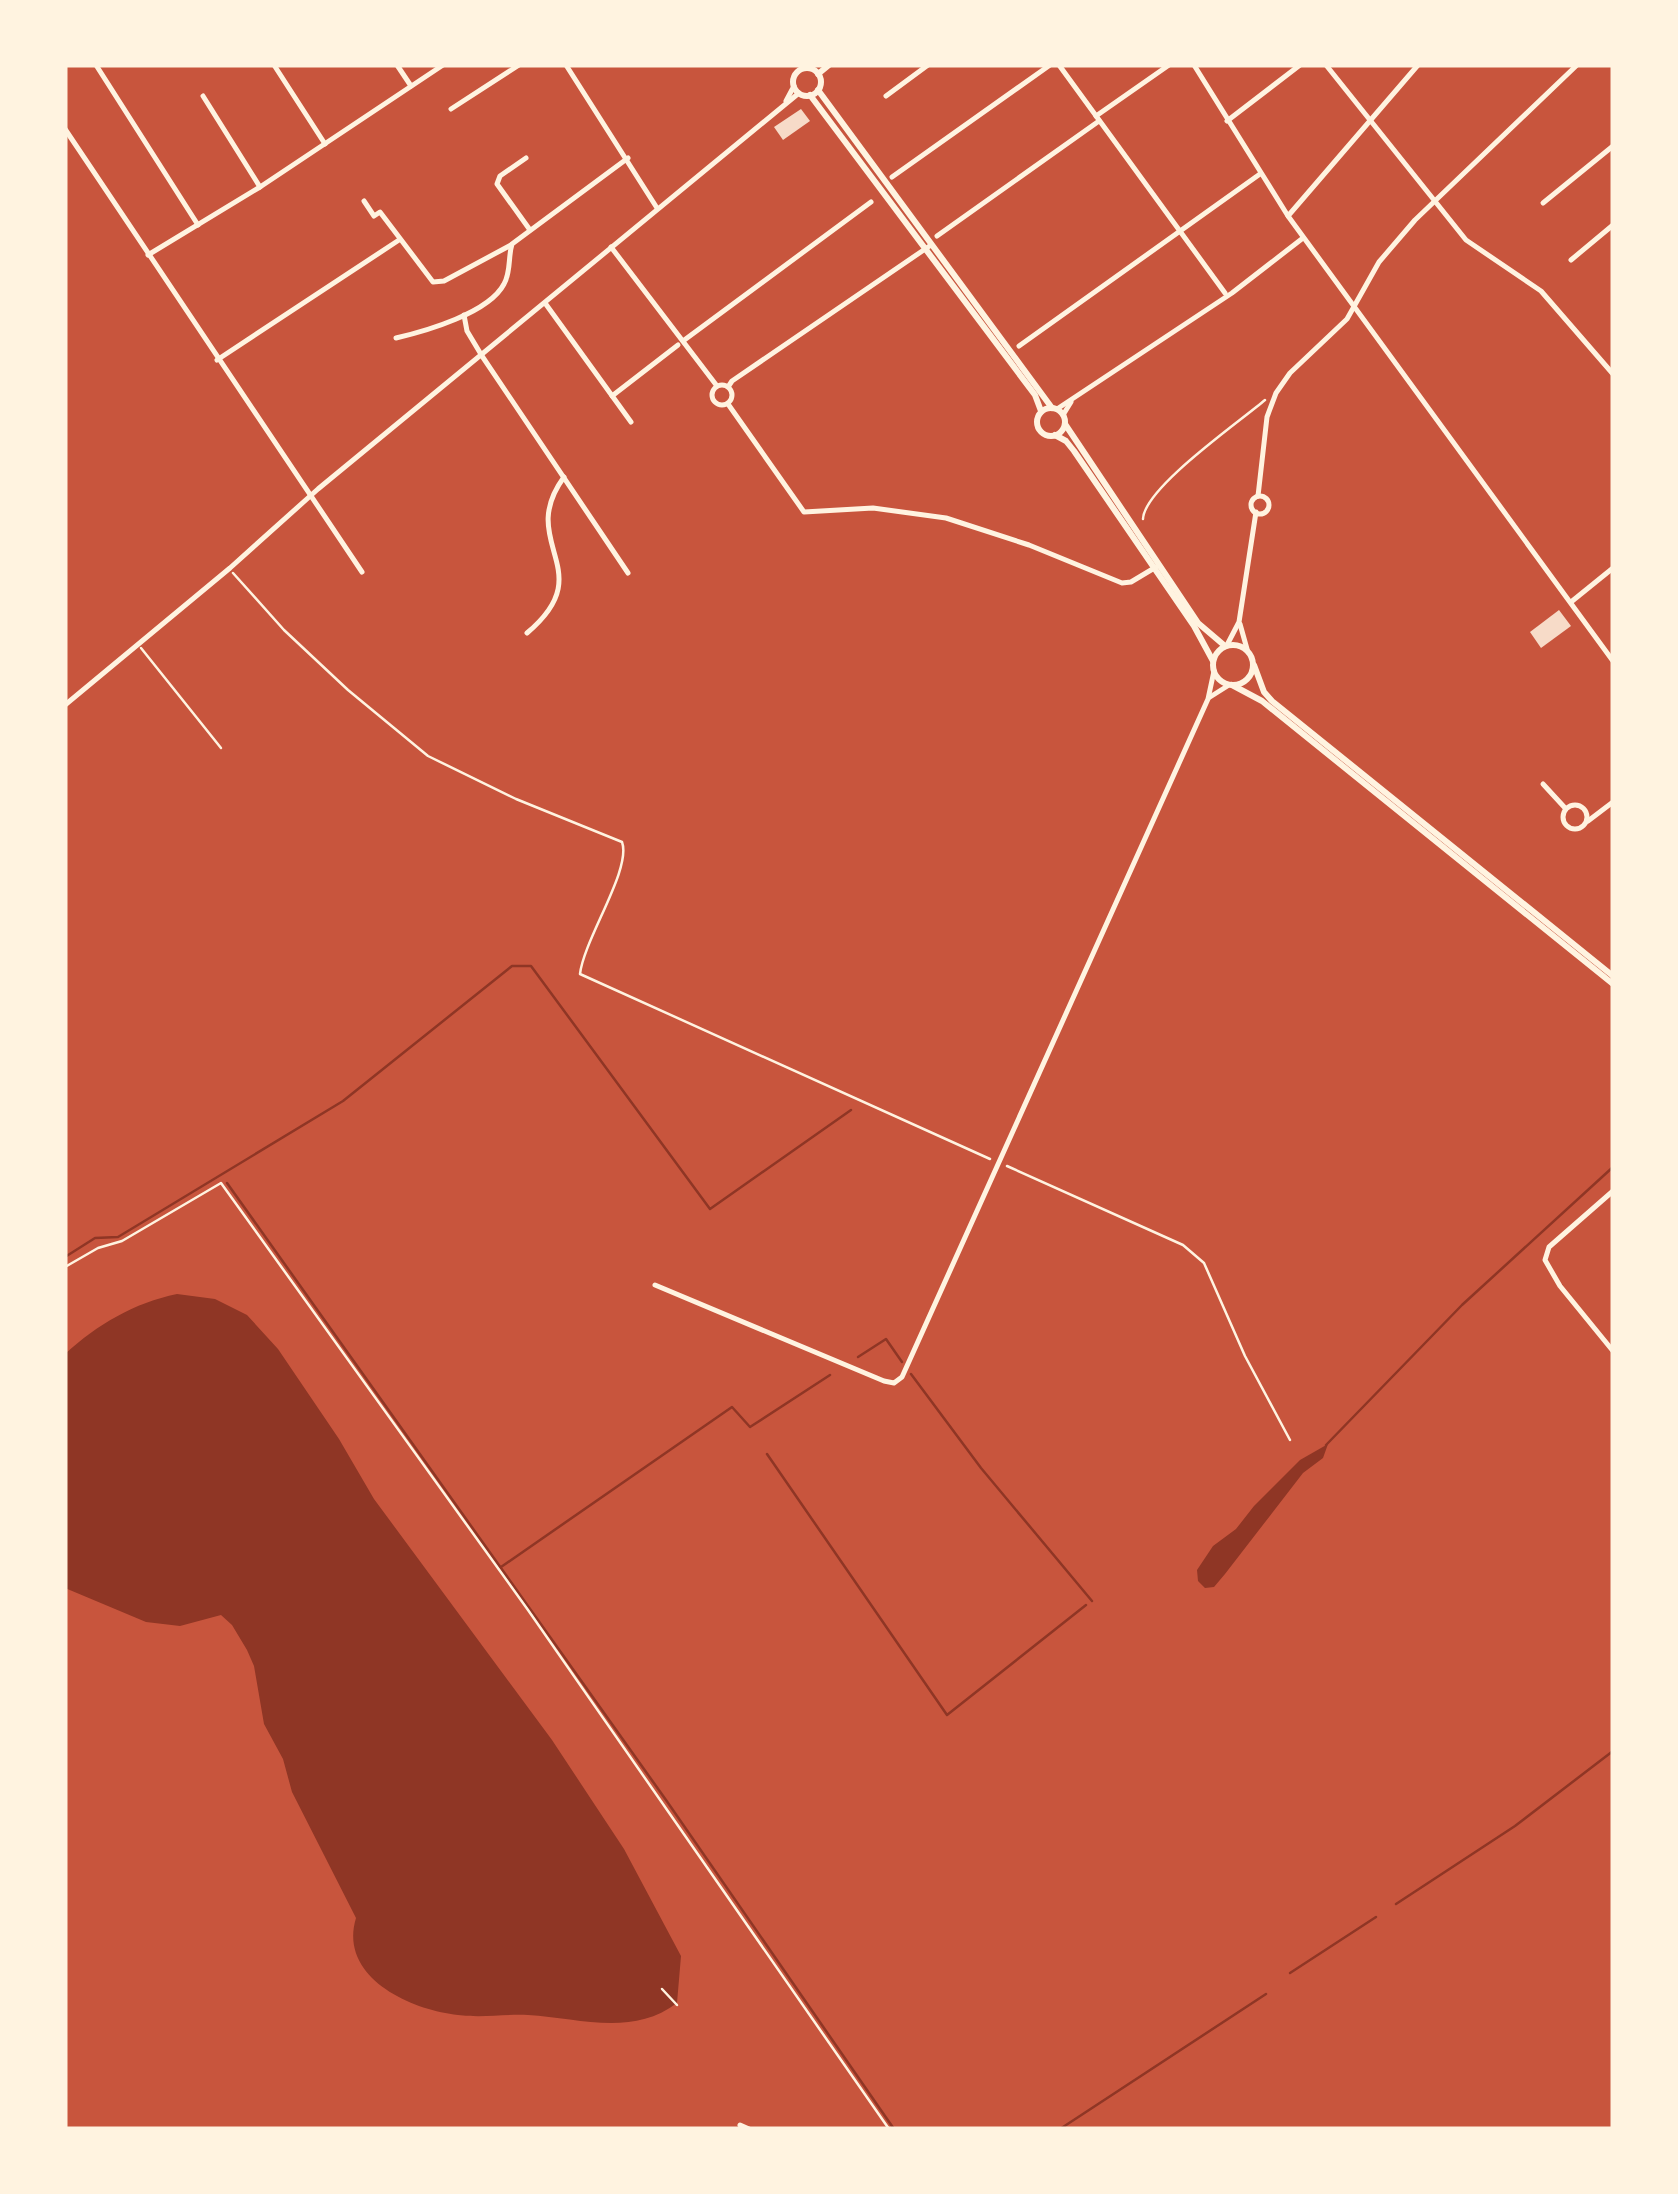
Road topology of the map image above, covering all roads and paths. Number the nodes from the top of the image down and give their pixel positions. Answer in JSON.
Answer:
{"nodes":[{"id":1,"x":96,"y":65,"type":"edge"},
{"id":2,"x":274,"y":65,"type":"edge"},
{"id":3,"x":397,"y":65,"type":"edge"},
{"id":4,"x":444,"y":65,"type":"edge"},
{"id":5,"x":519,"y":65,"type":"edge"},
{"id":6,"x":566,"y":65,"type":"edge"},
{"id":7,"x":791,"y":65,"type":"edge"},
{"id":8,"x":829,"y":65,"type":"edge"},
{"id":9,"x":928,"y":65,"type":"edge"},
{"id":10,"x":1050,"y":65,"type":"edge"},
{"id":11,"x":1059,"y":65,"type":"edge"},
{"id":12,"x":1168,"y":65,"type":"edge"},
{"id":13,"x":1194,"y":65,"type":"edge"},
{"id":14,"x":1300,"y":65,"type":"edge"},
{"id":15,"x":1326,"y":65,"type":"edge"},
{"id":16,"x":1418,"y":65,"type":"edge"},
{"id":17,"x":1577,"y":65,"type":"edge"},
{"id":18,"x":800,"y":69,"type":"edge"},
{"id":19,"x":818,"y":74,"type":"junction"},
{"id":20,"x":411,"y":86,"type":"junction"},
{"id":21,"x":797,"y":89,"type":"junction"},
{"id":22,"x":814,"y":92,"type":"junction"},
{"id":23,"x":203,"y":96,"type":"dead end"},
{"id":24,"x":886,"y":96,"type":"dead end"},
{"id":25,"x":451,"y":109,"type":"dead end"},
{"id":26,"x":1098,"y":119,"type":"junction"},
{"id":27,"x":1228,"y":120,"type":"junction"},
{"id":28,"x":1370,"y":121,"type":"junction"},
{"id":29,"x":65,"y":129,"type":"edge"},
{"id":30,"x":325,"y":144,"type":"junction"},
{"id":31,"x":1613,"y":146,"type":"edge"},
{"id":32,"x":526,"y":158,"type":"dead end"},
{"id":33,"x":628,"y":158,"type":"junction"},
{"id":34,"x":1260,"y":174,"type":"junction"},
{"id":35,"x":892,"y":177,"type":"dead end"},
{"id":36,"x":260,"y":187,"type":"junction"},
{"id":37,"x":364,"y":201,"type":"dead end"},
{"id":38,"x":1434,"y":201,"type":"junction"},
{"id":39,"x":870,"y":202,"type":"dead end"},
{"id":40,"x":1543,"y":203,"type":"dead end"},
{"id":41,"x":658,"y":208,"type":"junction"},
{"id":42,"x":1288,"y":216,"type":"junction"},
{"id":43,"x":198,"y":225,"type":"junction"},
{"id":44,"x":1613,"y":225,"type":"edge"},
{"id":45,"x":530,"y":230,"type":"junction"},
{"id":46,"x":1179,"y":231,"type":"junction"},
{"id":47,"x":938,"y":236,"type":"dead end"},
{"id":48,"x":1304,"y":238,"type":"junction"},
{"id":49,"x":399,"y":240,"type":"junction"},
{"id":50,"x":512,"y":244,"type":"junction"},
{"id":51,"x":611,"y":247,"type":"junction"},
{"id":52,"x":929,"y":247,"type":"junction"},
{"id":53,"x":148,"y":255,"type":"junction"},
{"id":54,"x":1571,"y":260,"type":"dead end"},
{"id":55,"x":1225,"y":294,"type":"junction"},
{"id":56,"x":545,"y":303,"type":"junction"},
{"id":57,"x":1355,"y":308,"type":"junction"},
{"id":58,"x":464,"y":315,"type":"junction"},
{"id":59,"x":396,"y":338,"type":"dead end"},
{"id":60,"x":681,"y":343,"type":"junction"},
{"id":61,"x":1018,"y":346,"type":"dead end"},
{"id":62,"x":482,"y":356,"type":"junction"},
{"id":63,"x":217,"y":360,"type":"junction"},
{"id":64,"x":1613,"y":374,"type":"edge"},
{"id":65,"x":717,"y":386,"type":"junction"},
{"id":66,"x":728,"y":387,"type":"junction"},
{"id":67,"x":612,"y":396,"type":"junction"},
{"id":68,"x":1268,"y":397,"type":"dead end"},
{"id":69,"x":728,"y":404,"type":"junction"},
{"id":70,"x":1042,"y":411,"type":"junction"},
{"id":71,"x":1057,"y":411,"type":"junction"},
{"id":72,"x":631,"y":422,"type":"dead end"},
{"id":73,"x":1064,"y":424,"type":"junction"},
{"id":74,"x":1055,"y":435,"type":"junction"},
{"id":75,"x":564,"y":476,"type":"junction"},
{"id":76,"x":311,"y":496,"type":"junction"},
{"id":77,"x":1262,"y":497,"type":"junction"},
{"id":78,"x":1259,"y":513,"type":"junction"},
{"id":79,"x":1143,"y":519,"type":"dead end"},
{"id":80,"x":1157,"y":566,"type":"junction"},
{"id":81,"x":230,"y":568,"type":"junction"},
{"id":82,"x":1613,"y":568,"type":"edge"},
{"id":83,"x":362,"y":572,"type":"dead end"},
{"id":84,"x":628,"y":573,"type":"dead end"},
{"id":85,"x":1570,"y":602,"type":"junction"},
{"id":86,"x":1239,"y":622,"type":"junction"},
{"id":87,"x":527,"y":633,"type":"dead end"},
{"id":88,"x":137,"y":645,"type":"junction"},
{"id":89,"x":1226,"y":646,"type":"junction"},
{"id":90,"x":1247,"y":649,"type":"junction"},
{"id":91,"x":1613,"y":660,"type":"edge"},
{"id":92,"x":1213,"y":661,"type":"junction"},
{"id":93,"x":1254,"y":665,"type":"junction"},
{"id":94,"x":1214,"y":671,"type":"junction"},
{"id":95,"x":1230,"y":685,"type":"junction"},
{"id":96,"x":1208,"y":699,"type":"junction"},
{"id":97,"x":65,"y":704,"type":"edge"},
{"id":98,"x":222,"y":748,"type":"dead end"},
{"id":99,"x":1543,"y":784,"type":"dead end"},
{"id":100,"x":1613,"y":802,"type":"edge"},
{"id":101,"x":1566,"y":810,"type":"junction"},
{"id":102,"x":1586,"y":811,"type":"junction"},
{"id":103,"x":1599,"y":812,"type":"junction"},
{"id":104,"x":1584,"y":824,"type":"junction"},
{"id":105,"x":1613,"y":976,"type":"edge"},
{"id":106,"x":1613,"y":984,"type":"edge"},
{"id":107,"x":997,"y":1162,"type":"junction"},
{"id":108,"x":1613,"y":1192,"type":"edge"},
{"id":109,"x":65,"y":1267,"type":"edge"},
{"id":110,"x":655,"y":1285,"type":"dead end"},
{"id":111,"x":1613,"y":1351,"type":"edge"},
{"id":112,"x":1290,"y":1440,"type":"dead end"},
{"id":113,"x":662,"y":1989,"type":"dead end"},
{"id":114,"x":677,"y":2005,"type":"dead end"},
{"id":115,"x":740,"y":2125,"type":"dead end"},
{"id":116,"x":749,"y":2129,"type":"edge"},
{"id":117,"x":889,"y":2129,"type":"edge"}],
"edges":[{"from":1,"to":43,"type":"street"},
{"from":2,"to":30,"type":"street"},
{"from":3,"to":20,"type":"street"},
{"from":4,"to":20,"type":"street"},
{"from":5,"to":25,"type":"street"},
{"from":6,"to":33,"type":"street"},
{"from":7,"to":18,"type":"street"},
{"from":8,"to":19,"type":"street"},
{"from":9,"to":24,"type":"street"},
{"from":10,"to":35,"type":"street"},
{"from":11,"to":26,"type":"street"},
{"from":12,"to":26,"type":"street"},
{"from":13,"to":27,"type":"street"},
{"from":14,"to":27,"type":"street"},
{"from":15,"to":28,"type":"street"},
{"from":16,"to":28,"type":"street"},
{"from":17,"to":38,"type":"street"},
{"from":18,"to":19,"type":"street"},
{"from":18,"to":21,"type":"street"},
{"from":19,"to":22,"type":"street"},
{"from":20,"to":30,"type":"street"},
{"from":21,"to":22,"type":"street"},
{"from":21,"to":41,"type":"street"},
{"from":22,"to":52,"type":"street"},
{"from":23,"to":36,"type":"street"},
{"from":26,"to":46,"type":"street"},
{"from":26,"to":47,"type":"street"},
{"from":27,"to":34,"type":"street"},
{"from":28,"to":38,"type":"street"},
{"from":28,"to":42,"type":"street"},
{"from":29,"to":53,"type":"street"},
{"from":30,"to":36,"type":"street"},
{"from":31,"to":40,"type":"street"},
{"from":32,"to":45,"type":"street"},
{"from":33,"to":41,"type":"street"},
{"from":33,"to":45,"type":"street"},
{"from":34,"to":42,"type":"street"},
{"from":34,"to":46,"type":"street"},
{"from":36,"to":43,"type":"street"},
{"from":37,"to":49,"type":"street"},
{"from":38,"to":57,"type":"street"},
{"from":38,"to":64,"type":"street"},
{"from":39,"to":60,"type":"street"},
{"from":41,"to":51,"type":"street"},
{"from":42,"to":48,"type":"street"},
{"from":43,"to":53,"type":"street"},
{"from":44,"to":54,"type":"street"},
{"from":45,"to":50,"type":"street"},
{"from":46,"to":55,"type":"street"},
{"from":46,"to":61,"type":"street"},
{"from":48,"to":55,"type":"street"},
{"from":48,"to":57,"type":"street"},
{"from":49,"to":50,"type":"street"},
{"from":49,"to":63,"type":"street"},
{"from":50,"to":58,"type":"street"},
{"from":51,"to":56,"type":"street"},
{"from":51,"to":60,"type":"street"},
{"from":52,"to":66,"type":"street"},
{"from":52,"to":70,"type":"street"},
{"from":52,"to":71,"type":"street"},
{"from":53,"to":63,"type":"street"},
{"from":55,"to":71,"type":"street"},
{"from":56,"to":62,"type":"street"},
{"from":56,"to":67,"type":"street"},
{"from":57,"to":77,"type":"street"},
{"from":57,"to":85,"type":"street"},
{"from":58,"to":59,"type":"street"},
{"from":58,"to":62,"type":"street"},
{"from":60,"to":65,"type":"street"},
{"from":60,"to":67,"type":"street"},
{"from":62,"to":75,"type":"street"},
{"from":62,"to":76,"type":"street"},
{"from":63,"to":76,"type":"street"},
{"from":65,"to":66,"type":"street"},
{"from":65,"to":69,"type":"street"},
{"from":66,"to":69,"type":"street"},
{"from":67,"to":72,"type":"street"},
{"from":68,"to":79,"type":"path"},
{"from":69,"to":80,"type":"street"},
{"from":70,"to":71,"type":"street"},
{"from":70,"to":74,"type":"street"},
{"from":71,"to":73,"type":"street"},
{"from":73,"to":74,"type":"street"},
{"from":73,"to":80,"type":"street"},
{"from":74,"to":80,"type":"street"},
{"from":75,"to":84,"type":"street"},
{"from":75,"to":87,"type":"street"},
{"from":76,"to":81,"type":"street"},
{"from":76,"to":83,"type":"street"},
{"from":77,"to":78,"type":"street"},
{"from":77,"to":78,"type":"street"},
{"from":78,"to":86,"type":"street"},
{"from":80,"to":89,"type":"street"},
{"from":80,"to":92,"type":"street"},
{"from":81,"to":88,"type":"street"},
{"from":81,"to":107,"type":"path"},
{"from":82,"to":85,"type":"street"},
{"from":85,"to":91,"type":"street"},
{"from":86,"to":89,"type":"street"},
{"from":86,"to":90,"type":"street"},
{"from":88,"to":97,"type":"street"},
{"from":88,"to":98,"type":"path"},
{"from":89,"to":90,"type":"street"},
{"from":89,"to":92,"type":"street"},
{"from":90,"to":93,"type":"street"},
{"from":92,"to":94,"type":"street"},
{"from":93,"to":95,"type":"street"},
{"from":93,"to":105,"type":"street"},
{"from":94,"to":95,"type":"street"},
{"from":94,"to":96,"type":"street"},
{"from":95,"to":96,"type":"street"},
{"from":95,"to":106,"type":"street"},
{"from":96,"to":107,"type":"street"},
{"from":99,"to":101,"type":"street"},
{"from":100,"to":103,"type":"street"},
{"from":101,"to":102,"type":"street"},
{"from":101,"to":104,"type":"street"},
{"from":102,"to":103,"type":"street"},
{"from":102,"to":104,"type":"street"},
{"from":103,"to":104,"type":"street"},
{"from":107,"to":110,"type":"street"},
{"from":107,"to":112,"type":"path"},
{"from":108,"to":111,"type":"street"},
{"from":109,"to":117,"type":"path"},
{"from":113,"to":114,"type":"path"},
{"from":115,"to":116,"type":"street"}]}
